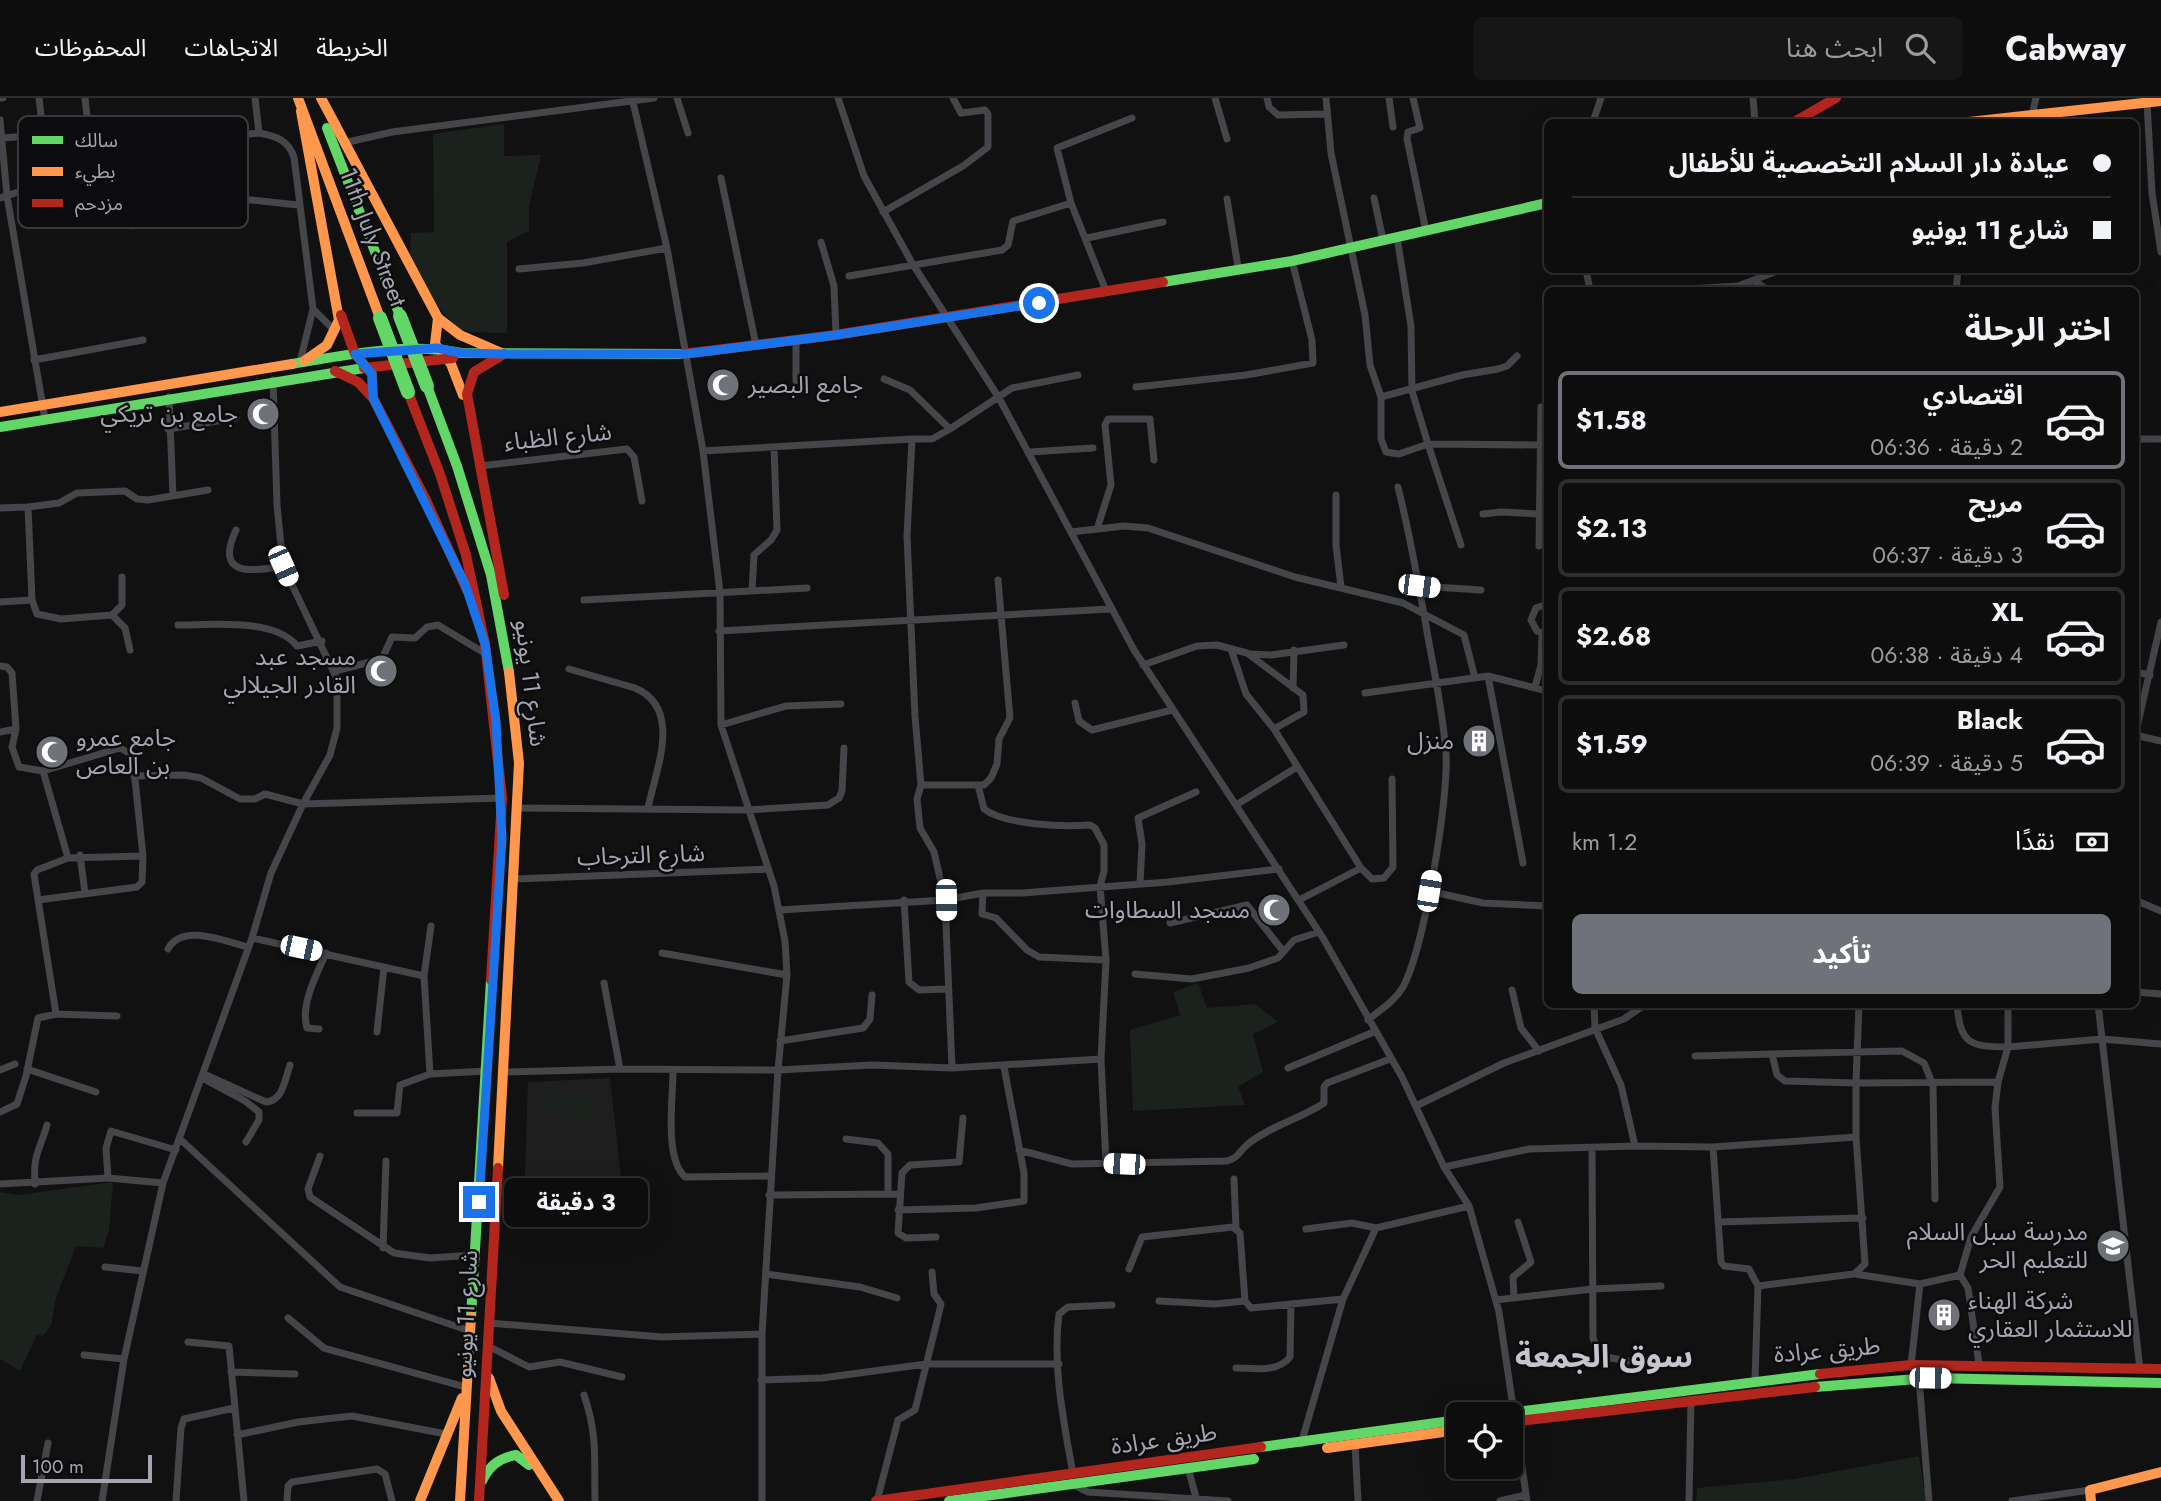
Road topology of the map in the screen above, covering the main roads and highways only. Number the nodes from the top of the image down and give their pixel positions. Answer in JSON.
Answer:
{"nodes":[{"id":1,"x":320,"y":98,"type":"edge"},
{"id":2,"x":1836,"y":98,"type":"edge"},
{"id":3,"x":2154,"y":101,"type":"edge"},
{"id":4,"x":299,"y":105,"type":"edge"},
{"id":5,"x":1799,"y":119,"type":"edge"},
{"id":6,"x":1996,"y":119,"type":"edge"},
{"id":7,"x":1544,"y":204,"type":"edge"},
{"id":8,"x":339,"y":307,"type":"junction"},
{"id":9,"x":438,"y":318,"type":"junction"},
{"id":10,"x":460,"y":335,"type":"junction"},
{"id":11,"x":437,"y":348,"type":"junction"},
{"id":12,"x":355,"y":354,"type":"junction"},
{"id":13,"x":504,"y":354,"type":"junction"},
{"id":14,"x":455,"y":356,"type":"junction"},
{"id":15,"x":302,"y":362,"type":"junction"},
{"id":16,"x":366,"y":368,"type":"junction"},
{"id":17,"x":351,"y":374,"type":"junction"},
{"id":18,"x":427,"y":386,"type":"joint"},
{"id":19,"x":408,"y":392,"type":"joint"},
{"id":20,"x":373,"y":398,"type":"junction"},
{"id":21,"x":467,"y":406,"type":"junction"},
{"id":22,"x":0,"y":412,"type":"edge"},
{"id":23,"x":44,"y":412,"type":"junction"},
{"id":24,"x":0,"y":427,"type":"edge"},
{"id":25,"x":505,"y":643,"type":"junction"},
{"id":26,"x":486,"y":649,"type":"junction"},
{"id":27,"x":485,"y":1367,"type":"junction"},
{"id":28,"x":2161,"y":1369,"type":"edge"},
{"id":29,"x":2065,"y":1374,"type":"junction"},
{"id":30,"x":2161,"y":1383,"type":"edge"},
{"id":31,"x":466,"y":1387,"type":"junction"},
{"id":32,"x":1523,"y":1418,"type":"edge"},
{"id":33,"x":1523,"y":1418,"type":"edge"},
{"id":34,"x":1446,"y":1422,"type":"edge"},
{"id":35,"x":1446,"y":1432,"type":"edge"},
{"id":36,"x":2161,"y":1472,"type":"edge"},
{"id":37,"x":1072,"y":1479,"type":"junction"},
{"id":38,"x":480,"y":1486,"type":"junction"},
{"id":39,"x":2091,"y":1496,"type":"edge"},
{"id":40,"x":420,"y":1501,"type":"edge"},
{"id":41,"x":460,"y":1501,"type":"edge"},
{"id":42,"x":479,"y":1501,"type":"edge"},
{"id":43,"x":549,"y":1501,"type":"edge"},
{"id":44,"x":559,"y":1501,"type":"edge"},
{"id":45,"x":876,"y":1501,"type":"edge"},
{"id":46,"x":949,"y":1501,"type":"edge"}],
"edges":[{"from":1,"to":9,"type":"main road"},
{"from":1,"to":18,"type":"main road","name":"11th July Street","bridge":true},
{"from":2,"to":5,"type":"main road"},
{"from":3,"to":6,"type":"main road"},
{"from":4,"to":8,"type":"main road"},
{"from":4,"to":19,"type":"main road","name":"11th July Street","bridge":true},
{"from":7,"to":13,"type":"main road"},
{"from":8,"to":12,"type":"main road"},
{"from":8,"to":15,"type":"main road"},
{"from":9,"to":10,"type":"main road"},
{"from":9,"to":11,"type":"main road"},
{"from":10,"to":13,"type":"main road"},
{"from":10,"to":14,"type":"main road"},
{"from":11,"to":12,"type":"main road"},
{"from":11,"to":14,"type":"main road"},
{"from":12,"to":15,"type":"main road"},
{"from":12,"to":16,"type":"main road"},
{"from":12,"to":17,"type":"main road"},
{"from":13,"to":14,"type":"main road"},
{"from":13,"to":21,"type":"main road"},
{"from":14,"to":16,"type":"main road"},
{"from":14,"to":21,"type":"main road"},
{"from":15,"to":23,"type":"main road"},
{"from":16,"to":17,"type":"main road"},
{"from":16,"to":20,"type":"main road"},
{"from":17,"to":20,"type":"main road"},
{"from":17,"to":23,"type":"main road"},
{"from":18,"to":25,"type":"main road","name":"شارع 11 يونيو"},
{"from":19,"to":26,"type":"main road","name":"شارع 11 يونيو"},
{"from":20,"to":26,"type":"main road"},
{"from":21,"to":25,"type":"main road"},
{"from":22,"to":23,"type":"main road"},
{"from":23,"to":24,"type":"main road"},
{"from":25,"to":27,"type":"main road","name":"شارع 11 يونيو"},
{"from":26,"to":31,"type":"main road","name":"شارع 11 يونيو"},
{"from":27,"to":38,"type":"main road","name":"شارع 11 يونيو"},
{"from":27,"to":44,"type":"main road"},
{"from":28,"to":29,"type":"main road","name":"طريق عرادة"},
{"from":29,"to":30,"type":"main road","name":"طريق عرادة"},
{"from":29,"to":32,"type":"main road","name":"طريق عرادة"},
{"from":29,"to":33,"type":"main road","name":"طريق عرادة"},
{"from":31,"to":40,"type":"main road"},
{"from":31,"to":41,"type":"main road","name":"شارع 11 يونيو"},
{"from":34,"to":37,"type":"main road","name":"طريق عرادة"},
{"from":35,"to":37,"type":"main road","name":"طريق عرادة"},
{"from":36,"to":39,"type":"main road"},
{"from":37,"to":45,"type":"main road","name":"طريق عرادة"},
{"from":37,"to":46,"type":"main road","name":"طريق عرادة"},
{"from":38,"to":42,"type":"main road","name":"شارع 11 يونيو"},
{"from":38,"to":43,"type":"main road"}]}
